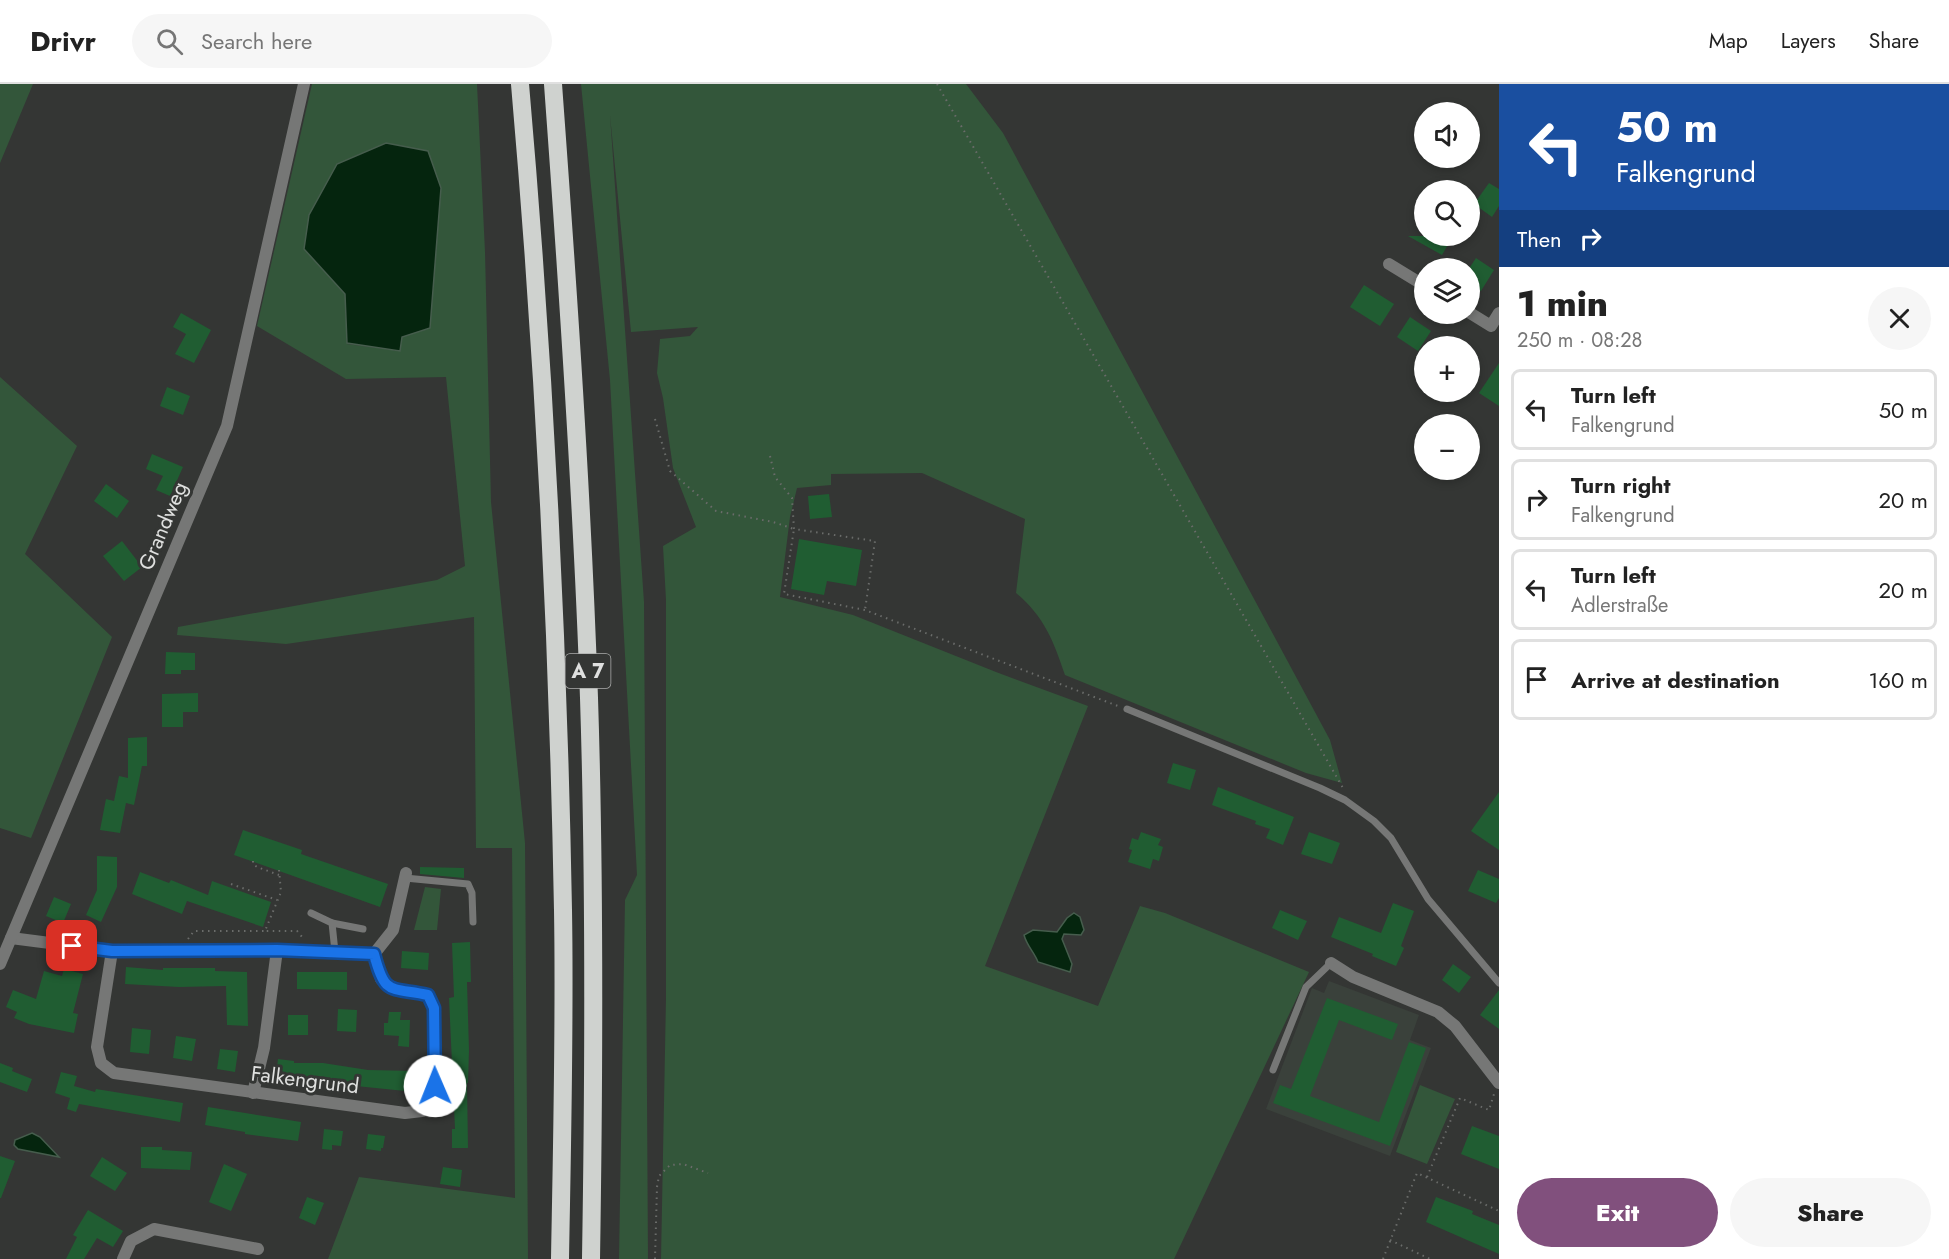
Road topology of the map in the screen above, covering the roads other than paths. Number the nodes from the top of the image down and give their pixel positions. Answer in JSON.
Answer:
{"nodes":[{"id":1,"x":304,"y":84,"type":"edge"},
{"id":2,"x":520,"y":84,"type":"edge"},
{"id":3,"x":553,"y":84,"type":"edge"},
{"id":4,"x":1389,"y":264,"type":"dead end"},
{"id":5,"x":1414,"y":279,"type":"edge"},
{"id":6,"x":1499,"y":313,"type":"edge"},
{"id":7,"x":1480,"y":319,"type":"edge"},
{"id":8,"x":1495,"y":328,"type":"edge"},
{"id":9,"x":1127,"y":709,"type":"road end"},
{"id":10,"x":406,"y":876,"type":"joint"},
{"id":11,"x":311,"y":913,"type":"dead end"},
{"id":12,"x":473,"y":922,"type":"dead end"},
{"id":13,"x":332,"y":923,"type":"junction"},
{"id":14,"x":363,"y":929,"type":"dead end"},
{"id":15,"x":11,"y":938,"type":"junction"},
{"id":16,"x":277,"y":950,"type":"junction"},
{"id":17,"x":112,"y":951,"type":"junction"},
{"id":18,"x":334,"y":952,"type":"junction"},
{"id":19,"x":374,"y":954,"type":"junction"},
{"id":20,"x":1331,"y":963,"type":"joint"},
{"id":21,"x":0,"y":964,"type":"edge"},
{"id":22,"x":1499,"y":983,"type":"edge"},
{"id":23,"x":1273,"y":1070,"type":"dead end"},
{"id":24,"x":1499,"y":1083,"type":"edge"},
{"id":25,"x":253,"y":1094,"type":"junction"},
{"id":26,"x":258,"y":1249,"type":"dead end"},
{"id":27,"x":123,"y":1259,"type":"edge"},
{"id":28,"x":560,"y":1259,"type":"edge"},
{"id":29,"x":591,"y":1259,"type":"edge"}],
"edges":[{"from":1,"to":15,"type":"street","name":"Grandweg"},
{"from":2,"to":28,"type":"highway","number":"A 7"},
{"from":3,"to":29,"type":"highway","number":"A 7"},
{"from":4,"to":5,"type":"street"},
{"from":6,"to":8,"type":"street"},
{"from":7,"to":8,"type":"street"},
{"from":9,"to":22,"type":"lane"},
{"from":10,"to":12,"type":"lane"},
{"from":10,"to":19,"type":"street"},
{"from":11,"to":13,"type":"lane"},
{"from":13,"to":14,"type":"lane"},
{"from":13,"to":18,"type":"lane"},
{"from":15,"to":17,"type":"street"},
{"from":15,"to":21,"type":"street","name":"Grandweg"},
{"from":16,"to":17,"type":"street"},
{"from":16,"to":18,"type":"street"},
{"from":16,"to":25,"type":"street"},
{"from":17,"to":25,"type":"street","name":"Falkengrund"},
{"from":18,"to":19,"type":"street"},
{"from":19,"to":25,"type":"street","name":"Falkengrund"},
{"from":20,"to":23,"type":"lane"},
{"from":20,"to":24,"type":"street"},
{"from":26,"to":27,"type":"street"}]}
